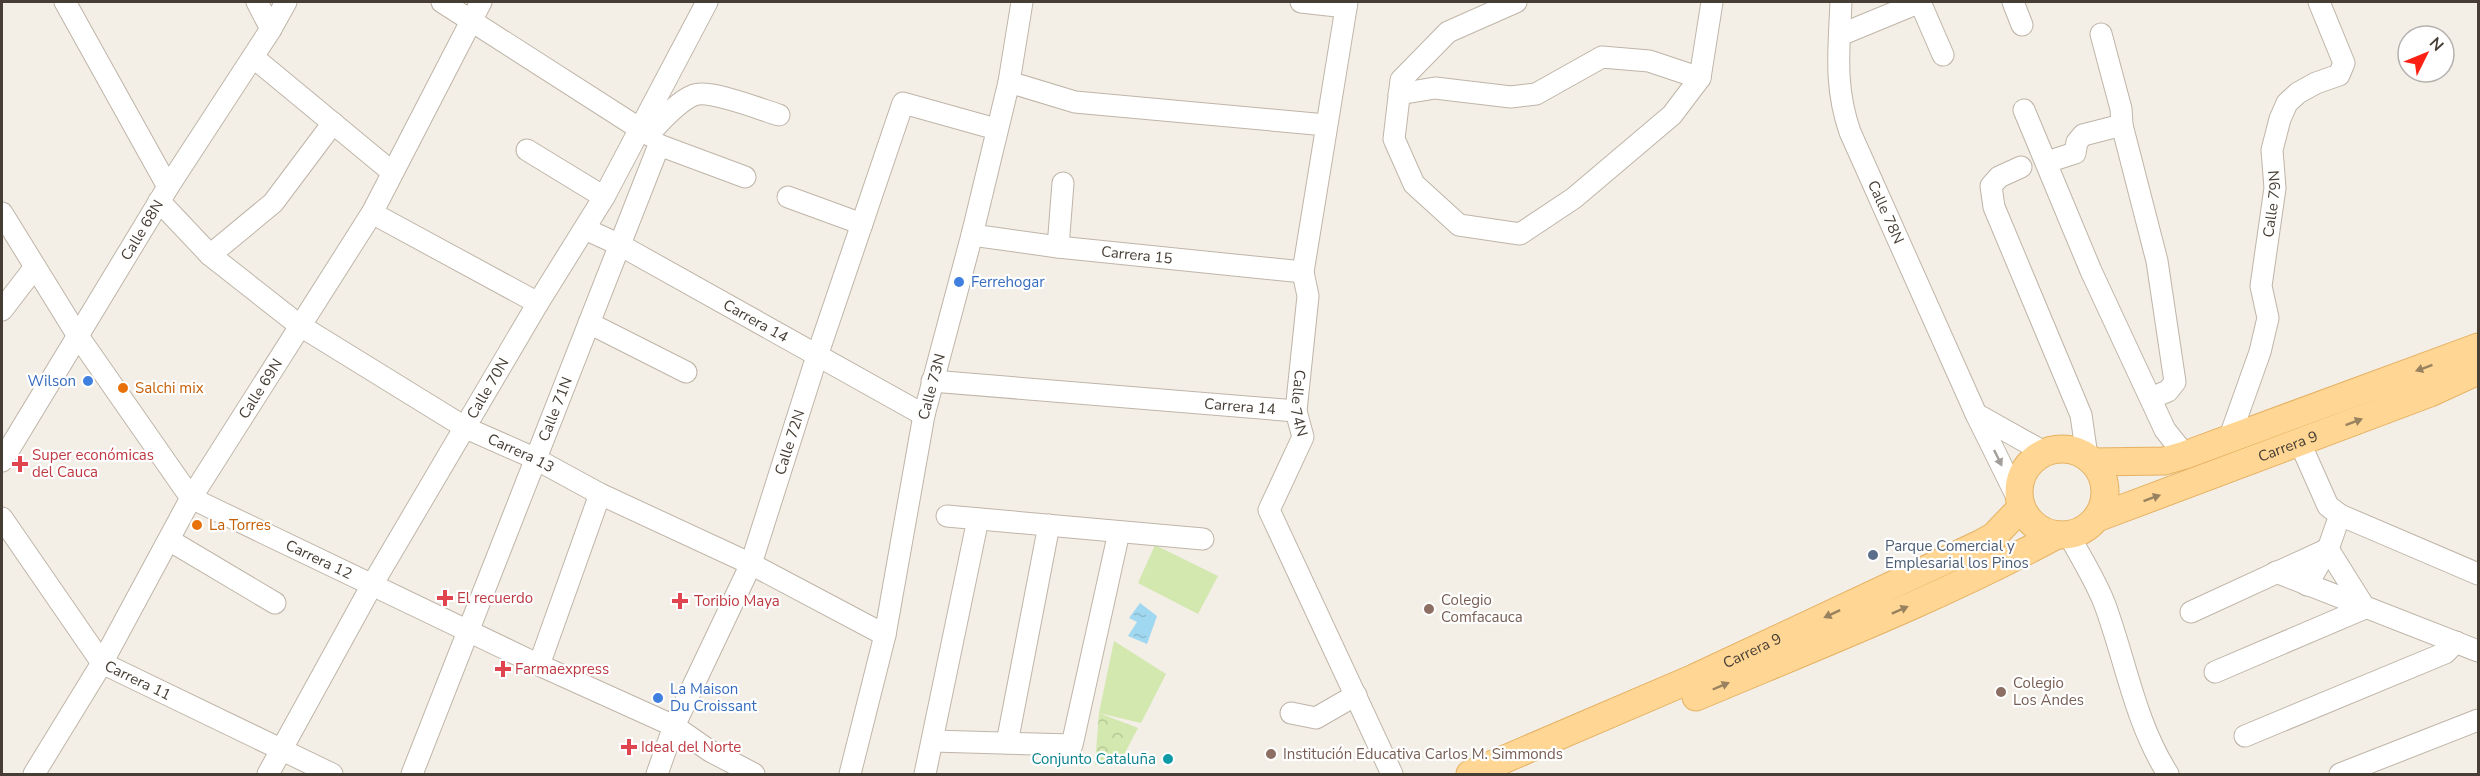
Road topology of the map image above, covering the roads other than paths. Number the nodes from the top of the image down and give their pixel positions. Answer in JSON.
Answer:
{"nodes":[{"id":1,"x":65,"y":2,"type":"edge"},
{"id":2,"x":257,"y":2,"type":"edge"},
{"id":3,"x":286,"y":2,"type":"edge"},
{"id":4,"x":442,"y":2,"type":"edge"},
{"id":5,"x":481,"y":2,"type":"edge"},
{"id":6,"x":707,"y":2,"type":"edge"},
{"id":7,"x":1022,"y":2,"type":"edge"},
{"id":8,"x":1301,"y":2,"type":"edge"},
{"id":9,"x":1516,"y":2,"type":"edge"},
{"id":10,"x":1712,"y":2,"type":"edge"},
{"id":11,"x":1841,"y":2,"type":"edge"},
{"id":12,"x":1920,"y":2,"type":"edge"},
{"id":13,"x":2013,"y":2,"type":"edge"},
{"id":14,"x":2319,"y":2,"type":"edge"},
{"id":15,"x":1347,"y":4,"type":"edge"},
{"id":16,"x":470,"y":20,"type":"junction"},
{"id":17,"x":2022,"y":25,"type":"dead end"},
{"id":18,"x":271,"y":30,"type":"junction"},
{"id":19,"x":1840,"y":34,"type":"junction"},
{"id":20,"x":2101,"y":34,"type":"dead end"},
{"id":21,"x":1943,"y":55,"type":"dead end"},
{"id":22,"x":253,"y":57,"type":"junction"},
{"id":23,"x":1700,"y":78,"type":"junction"},
{"id":24,"x":1009,"y":82,"type":"junction"},
{"id":25,"x":1400,"y":94,"type":"junction"},
{"id":26,"x":2024,"y":110,"type":"dead end"},
{"id":27,"x":779,"y":115,"type":"dead end"},
{"id":28,"x":333,"y":123,"type":"junction"},
{"id":29,"x":1326,"y":125,"type":"junction"},
{"id":30,"x":2122,"y":125,"type":"junction"},
{"id":31,"x":996,"y":129,"type":"junction"},
{"id":32,"x":649,"y":136,"type":"junction"},
{"id":33,"x":527,"y":150,"type":"dead end"},
{"id":34,"x":2047,"y":162,"type":"junction"},
{"id":35,"x":2021,"y":167,"type":"dead end"},
{"id":36,"x":392,"y":172,"type":"junction"},
{"id":37,"x":746,"y":177,"type":"dead end"},
{"id":38,"x":1063,"y":183,"type":"dead end"},
{"id":39,"x":164,"y":194,"type":"junction"},
{"id":40,"x":604,"y":197,"type":"junction"},
{"id":41,"x":788,"y":197,"type":"dead end"},
{"id":42,"x":2,"y":213,"type":"edge"},
{"id":43,"x":372,"y":213,"type":"junction"},
{"id":44,"x":862,"y":224,"type":"junction"},
{"id":45,"x":585,"y":229,"type":"junction"},
{"id":46,"x":972,"y":235,"type":"junction"},
{"id":47,"x":620,"y":245,"type":"junction"},
{"id":48,"x":1058,"y":248,"type":"junction"},
{"id":49,"x":210,"y":255,"type":"junction"},
{"id":50,"x":35,"y":267,"type":"junction"},
{"id":51,"x":1303,"y":272,"type":"junction"},
{"id":52,"x":538,"y":303,"type":"junction"},
{"id":53,"x":2,"y":310,"type":"edge"},
{"id":54,"x":589,"y":323,"type":"junction"},
{"id":55,"x":299,"y":325,"type":"junction"},
{"id":56,"x":78,"y":336,"type":"junction"},
{"id":57,"x":2478,"y":348,"type":"edge"},
{"id":58,"x":817,"y":356,"type":"junction"},
{"id":59,"x":2478,"y":371,"type":"edge"},
{"id":60,"x":686,"y":372,"type":"dead end"},
{"id":61,"x":932,"y":381,"type":"junction"},
{"id":62,"x":2151,"y":398,"type":"junction"},
{"id":63,"x":1296,"y":411,"type":"junction"},
{"id":64,"x":1976,"y":414,"type":"junction"},
{"id":65,"x":924,"y":415,"type":"junction"},
{"id":66,"x":466,"y":428,"type":"junction"},
{"id":67,"x":2229,"y":439,"type":"junction"},
{"id":68,"x":2300,"y":443,"type":"junction"},
{"id":69,"x":2043,"y":452,"type":"junction"},
{"id":70,"x":2185,"y":455,"type":"junction"},
{"id":71,"x":534,"y":458,"type":"junction"},
{"id":72,"x":2090,"y":459,"type":"junction"},
{"id":73,"x":2,"y":461,"type":"edge"},
{"id":74,"x":600,"y":494,"type":"junction"},
{"id":75,"x":191,"y":498,"type":"junction"},
{"id":76,"x":2020,"y":505,"type":"junction"},
{"id":77,"x":2340,"y":515,"type":"junction"},
{"id":78,"x":947,"y":516,"type":"dead end"},
{"id":79,"x":2,"y":518,"type":"edge"},
{"id":80,"x":2097,"y":518,"type":"junction"},
{"id":81,"x":978,"y":519,"type":"junction"},
{"id":82,"x":1049,"y":525,"type":"junction"},
{"id":83,"x":1119,"y":532,"type":"junction"},
{"id":84,"x":2063,"y":535,"type":"junction"},
{"id":85,"x":1203,"y":539,"type":"dead end"},
{"id":86,"x":169,"y":540,"type":"junction"},
{"id":87,"x":2328,"y":549,"type":"junction"},
{"id":88,"x":751,"y":564,"type":"junction"},
{"id":89,"x":2276,"y":572,"type":"junction"},
{"id":90,"x":2478,"y":574,"type":"edge"},
{"id":91,"x":372,"y":585,"type":"junction"},
{"id":92,"x":2307,"y":585,"type":"junction"},
{"id":93,"x":275,"y":603,"type":"dead end"},
{"id":94,"x":2365,"y":608,"type":"junction"},
{"id":95,"x":2192,"y":612,"type":"dead end"},
{"id":96,"x":467,"y":631,"type":"junction"},
{"id":97,"x":885,"y":635,"type":"junction"},
{"id":98,"x":2456,"y":642,"type":"junction"},
{"id":99,"x":2478,"y":651,"type":"edge"},
{"id":100,"x":102,"y":663,"type":"junction"},
{"id":101,"x":539,"y":665,"type":"junction"},
{"id":102,"x":2215,"y":672,"type":"dead end"},
{"id":103,"x":1356,"y":695,"type":"junction"},
{"id":104,"x":1291,"y":713,"type":"dead end"},
{"id":105,"x":2478,"y":720,"type":"edge"},
{"id":106,"x":674,"y":726,"type":"junction"},
{"id":107,"x":2245,"y":736,"type":"dead end"},
{"id":108,"x":933,"y":741,"type":"junction"},
{"id":109,"x":1007,"y":743,"type":"junction"},
{"id":110,"x":282,"y":752,"type":"junction"},
{"id":111,"x":34,"y":774,"type":"edge"},
{"id":112,"x":268,"y":774,"type":"edge"},
{"id":113,"x":332,"y":774,"type":"edge"},
{"id":114,"x":412,"y":774,"type":"edge"},
{"id":115,"x":657,"y":774,"type":"edge"},
{"id":116,"x":754,"y":774,"type":"edge"},
{"id":117,"x":850,"y":774,"type":"edge"},
{"id":118,"x":925,"y":774,"type":"edge"},
{"id":119,"x":1392,"y":774,"type":"edge"},
{"id":120,"x":1470,"y":774,"type":"edge"},
{"id":121,"x":1512,"y":774,"type":"edge"},
{"id":122,"x":2168,"y":774,"type":"edge"},
{"id":123,"x":2340,"y":774,"type":"edge"}],
"edges":[{"from":1,"to":39,"type":"street","name":"Carrera 13"},
{"from":2,"to":18,"type":"street"},
{"from":3,"to":18,"type":"street","name":"Calle 68N"},
{"from":4,"to":16,"type":"street"},
{"from":5,"to":16,"type":"street","name":"Calle 69N"},
{"from":6,"to":32,"type":"street","name":"Calle 70N"},
{"from":7,"to":24,"type":"street","name":"Calle 73N"},
{"from":8,"to":15,"type":"street"},
{"from":9,"to":25,"type":"street"},
{"from":10,"to":23,"type":"street"},
{"from":11,"to":19,"type":"street","name":"Calle 78N"},
{"from":12,"to":19,"type":"street"},
{"from":12,"to":21,"type":"street"},
{"from":13,"to":17,"type":"street"},
{"from":14,"to":67,"type":"street","name":"Calle 79N"},
{"from":15,"to":29,"type":"street","name":"Calle 74N"},
{"from":16,"to":32,"type":"street"},
{"from":16,"to":36,"type":"street","name":"Calle 69N"},
{"from":18,"to":22,"type":"street","name":"Calle 68N"},
{"from":19,"to":64,"type":"street","name":"Calle 78N"},
{"from":20,"to":30,"type":"street"},
{"from":22,"to":28,"type":"street"},
{"from":22,"to":39,"type":"street","name":"Calle 68N"},
{"from":23,"to":25,"type":"street"},
{"from":23,"to":25,"type":"street"},
{"from":24,"to":29,"type":"street"},
{"from":24,"to":31,"type":"street","name":"Calle 73N"},
{"from":26,"to":34,"type":"street"},
{"from":27,"to":32,"type":"street"},
{"from":28,"to":36,"type":"street"},
{"from":28,"to":49,"type":"street"},
{"from":29,"to":51,"type":"street","name":"Calle 74N"},
{"from":30,"to":34,"type":"street"},
{"from":30,"to":62,"type":"street"},
{"from":31,"to":44,"type":"street","name":"Calle 72N"},
{"from":31,"to":46,"type":"street","name":"Calle 73N"},
{"from":32,"to":37,"type":"street"},
{"from":32,"to":40,"type":"street","name":"Calle 70N"},
{"from":32,"to":47,"type":"street","name":"Calle 71N"},
{"from":33,"to":40,"type":"street"},
{"from":34,"to":62,"type":"street"},
{"from":35,"to":72,"type":"street"},
{"from":36,"to":43,"type":"street","name":"Calle 69N"},
{"from":38,"to":48,"type":"street"},
{"from":39,"to":49,"type":"street","name":"Carrera 13"},
{"from":39,"to":56,"type":"street","name":"Calle 68N"},
{"from":40,"to":45,"type":"street","name":"Calle 70N"},
{"from":41,"to":44,"type":"street"},
{"from":42,"to":50,"type":"street","name":"Carrera 12"},
{"from":43,"to":52,"type":"street"},
{"from":43,"to":55,"type":"street","name":"Calle 69N"},
{"from":44,"to":58,"type":"street","name":"Calle 72N"},
{"from":45,"to":47,"type":"street","name":"Carrera 14"},
{"from":45,"to":52,"type":"street","name":"Calle 70N"},
{"from":46,"to":48,"type":"street","name":"Carrera 15"},
{"from":46,"to":61,"type":"street","name":"Calle 73N"},
{"from":47,"to":54,"type":"street","name":"Calle 71N"},
{"from":47,"to":58,"type":"street","name":"Carrera 14"},
{"from":48,"to":51,"type":"street","name":"Carrera 15"},
{"from":49,"to":55,"type":"street","name":"Carrera 13"},
{"from":50,"to":53,"type":"street"},
{"from":50,"to":56,"type":"street","name":"Carrera 12"},
{"from":51,"to":63,"type":"street","name":"Calle 74N"},
{"from":52,"to":66,"type":"street","name":"Calle 70N"},
{"from":54,"to":60,"type":"street"},
{"from":54,"to":71,"type":"street","name":"Calle 71N"},
{"from":55,"to":66,"type":"street","name":"Carrera 13"},
{"from":55,"to":75,"type":"street","name":"Calle 69N"},
{"from":56,"to":73,"type":"street","name":"Calle 68N"},
{"from":56,"to":75,"type":"street","name":"Carrera 12"},
{"from":57,"to":67,"type":"main road","name":"Carrera 9","one_way":true},
{"from":58,"to":65,"type":"street","name":"Carrera 14"},
{"from":58,"to":88,"type":"street","name":"Calle 72N"},
{"from":68,"to":59,"type":"main road","name":"Carrera 9","one_way":true},
{"from":61,"to":63,"type":"street","name":"Carrera 14"},
{"from":61,"to":65,"type":"street","name":"Calle 73N"},
{"from":62,"to":70,"type":"street"},
{"from":63,"to":103,"type":"street","name":"Calle 74N"},
{"from":64,"to":69,"type":"street"},
{"from":64,"to":76,"type":"street","name":"Calle 78N","one_way":true},
{"from":65,"to":97,"type":"street","name":"Calle 73N"},
{"from":66,"to":71,"type":"street","name":"Carrera 13"},
{"from":66,"to":91,"type":"street","name":"Calle 70N"},
{"from":67,"to":70,"type":"main road","name":"Carrera 9"},
{"from":68,"to":77,"type":"street"},
{"from":80,"to":68,"type":"main road","name":"Carrera 9","one_way":true},
{"from":69,"to":72,"type":"main road"},
{"from":69,"to":76,"type":"main road"},
{"from":70,"to":72,"type":"main road","name":"Carrera 9"},
{"from":71,"to":74,"type":"street","name":"Carrera 13"},
{"from":71,"to":96,"type":"street","name":"Calle 71N"},
{"from":72,"to":80,"type":"main road"},
{"from":74,"to":88,"type":"street","name":"Carrera 13"},
{"from":74,"to":101,"type":"street"},
{"from":75,"to":86,"type":"street","name":"Calle 69N"},
{"from":75,"to":91,"type":"street","name":"Carrera 12"},
{"from":76,"to":84,"type":"main road"},
{"from":76,"to":120,"type":"main road","name":"Carrera 9","one_way":true},
{"from":77,"to":87,"type":"street"},
{"from":77,"to":90,"type":"street"},
{"from":78,"to":81,"type":"street"},
{"from":79,"to":100,"type":"street","name":"Carrera 11"},
{"from":80,"to":84,"type":"main road"},
{"from":81,"to":82,"type":"street"},
{"from":81,"to":108,"type":"street"},
{"from":82,"to":83,"type":"street"},
{"from":82,"to":109,"type":"street"},
{"from":83,"to":85,"type":"street"},
{"from":83,"to":109,"type":"street"},
{"from":121,"to":84,"type":"main road","name":"Carrera 9","one_way":true},
{"from":84,"to":122,"type":"street"},
{"from":86,"to":93,"type":"street"},
{"from":86,"to":100,"type":"street","name":"Calle 69N"},
{"from":87,"to":89,"type":"street"},
{"from":87,"to":92,"type":"street"},
{"from":87,"to":94,"type":"street"},
{"from":88,"to":97,"type":"street","name":"Carrera 13"},
{"from":88,"to":106,"type":"street","name":"Calle 72N"},
{"from":89,"to":92,"type":"street"},
{"from":89,"to":95,"type":"street"},
{"from":91,"to":96,"type":"street","name":"Carrera 12"},
{"from":91,"to":110,"type":"street","name":"Calle 70N"},
{"from":92,"to":94,"type":"street"},
{"from":94,"to":98,"type":"street"},
{"from":94,"to":102,"type":"street"},
{"from":96,"to":101,"type":"street","name":"Carrera 12"},
{"from":96,"to":114,"type":"street","name":"Calle 71N"},
{"from":97,"to":117,"type":"street","name":"Calle 73N"},
{"from":98,"to":99,"type":"street"},
{"from":98,"to":107,"type":"street"},
{"from":100,"to":110,"type":"street","name":"Carrera 11"},
{"from":100,"to":111,"type":"street","name":"Calle 69N"},
{"from":101,"to":106,"type":"street","name":"Carrera 12"},
{"from":103,"to":104,"type":"street"},
{"from":103,"to":119,"type":"street","name":"Calle 74N"},
{"from":105,"to":123,"type":"street"},
{"from":106,"to":115,"type":"street","name":"Calle 72N"},
{"from":106,"to":116,"type":"street","name":"Carrera 12"},
{"from":108,"to":109,"type":"street"},
{"from":108,"to":118,"type":"street"},
{"from":110,"to":112,"type":"street","name":"Calle 70N"},
{"from":110,"to":113,"type":"street","name":"Carrera 11"}]}
